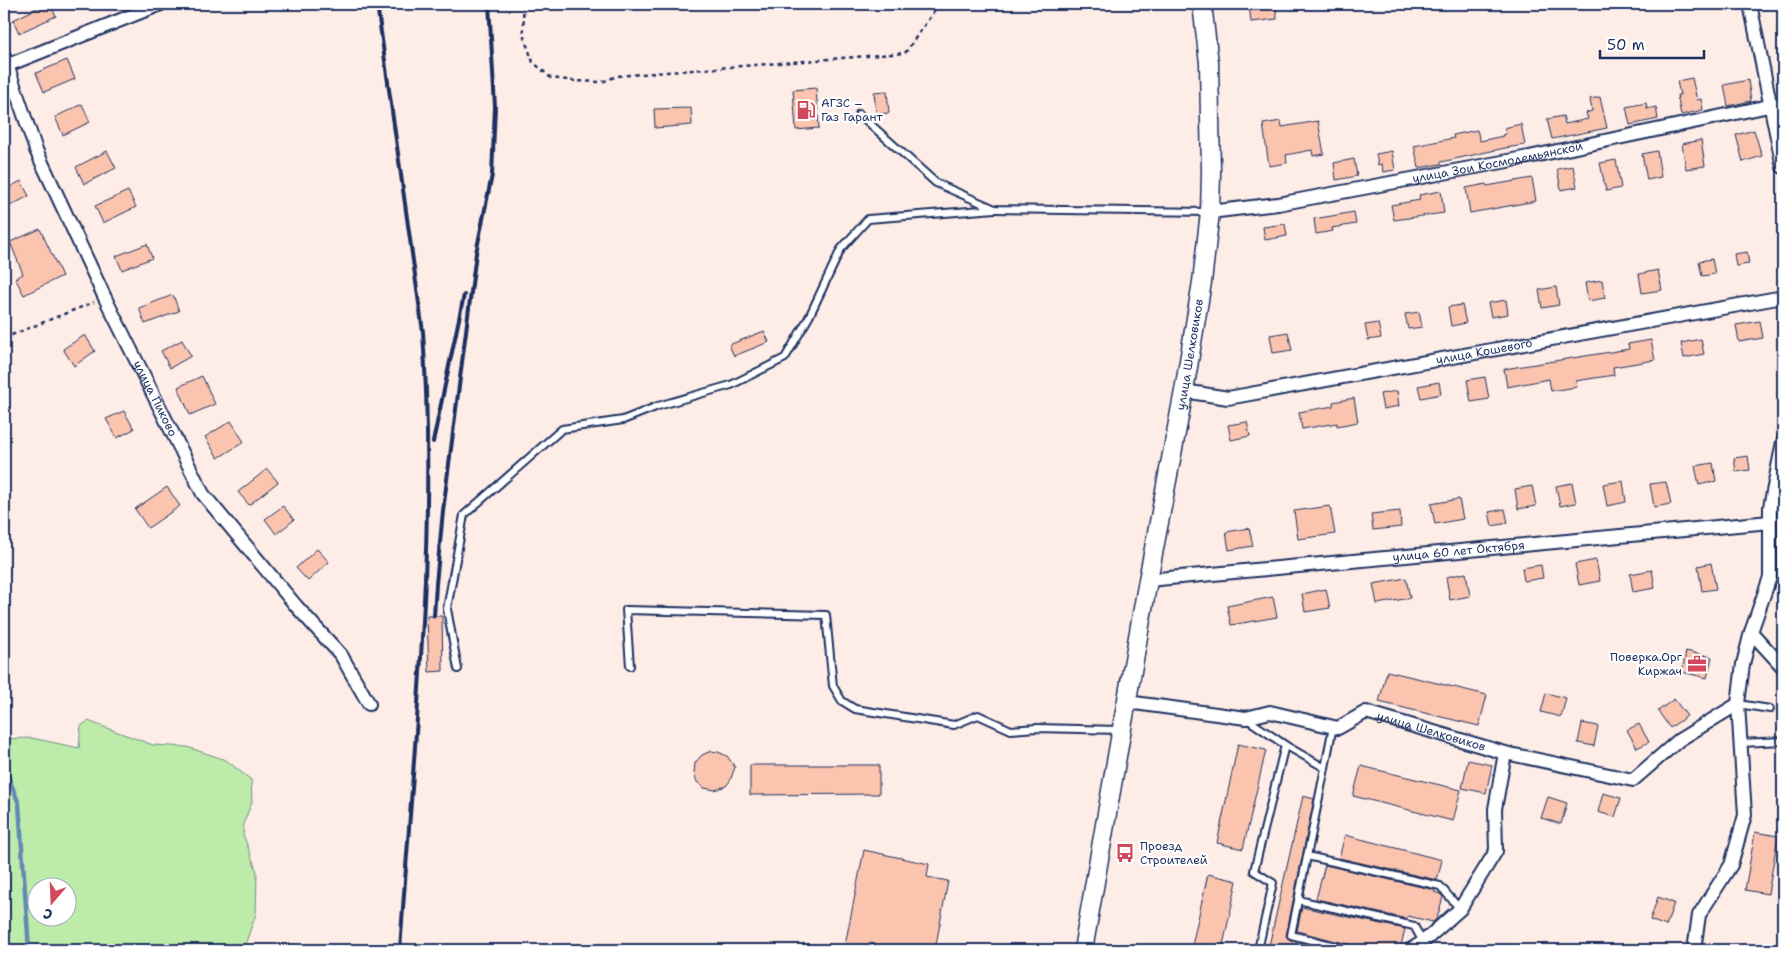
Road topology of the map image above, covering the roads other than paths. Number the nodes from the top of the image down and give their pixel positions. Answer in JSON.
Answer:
{"nodes":[{"id":1,"x":161,"y":4,"type":"edge"},
{"id":2,"x":1202,"y":4,"type":"edge"},
{"id":3,"x":1750,"y":4,"type":"edge"},
{"id":4,"x":6,"y":61,"type":"edge"},
{"id":5,"x":1777,"y":104,"type":"edge"},
{"id":6,"x":859,"y":114,"type":"dead end"},
{"id":7,"x":1783,"y":167,"type":"edge"},
{"id":8,"x":995,"y":209,"type":"junction"},
{"id":9,"x":1210,"y":212,"type":"junction"},
{"id":10,"x":1783,"y":297,"type":"edge"},
{"id":11,"x":1184,"y":391,"type":"junction"},
{"id":12,"x":1783,"y":442,"type":"edge"},
{"id":13,"x":1770,"y":522,"type":"junction"},
{"id":14,"x":1148,"y":580,"type":"junction"},
{"id":15,"x":1751,"y":632,"type":"junction"},
{"id":16,"x":630,"y":666,"type":"dead end"},
{"id":17,"x":1783,"y":667,"type":"edge"},
{"id":18,"x":458,"y":669,"type":"dead end"},
{"id":19,"x":1127,"y":702,"type":"junction"},
{"id":20,"x":369,"y":704,"type":"dead end"},
{"id":21,"x":1738,"y":704,"type":"junction"},
{"id":22,"x":1770,"y":709,"type":"dead end"},
{"id":23,"x":1246,"y":718,"type":"junction"},
{"id":24,"x":1333,"y":726,"type":"junction"},
{"id":25,"x":1122,"y":730,"type":"junction"},
{"id":26,"x":1783,"y":741,"type":"edge"},
{"id":27,"x":1741,"y":743,"type":"junction"},
{"id":28,"x":1285,"y":745,"type":"junction"},
{"id":29,"x":1504,"y":753,"type":"junction"},
{"id":30,"x":1325,"y":768,"type":"junction"},
{"id":31,"x":1307,"y":856,"type":"junction"},
{"id":32,"x":1298,"y":900,"type":"junction"},
{"id":33,"x":1460,"y":909,"type":"junction"},
{"id":34,"x":1423,"y":942,"type":"junction"},
{"id":35,"x":1083,"y":950,"type":"edge"},
{"id":36,"x":1258,"y":950,"type":"edge"},
{"id":37,"x":1351,"y":950,"type":"edge"},
{"id":38,"x":1410,"y":950,"type":"edge"},
{"id":39,"x":1694,"y":950,"type":"edge"}],
"edges":[{"from":1,"to":4,"type":"street"},
{"from":2,"to":9,"type":"street","name":"улица Шелковиков"},
{"from":3,"to":5,"type":"street"},
{"from":4,"to":20,"type":"street","name":"улица Пиково"},
{"from":5,"to":7,"type":"street"},
{"from":5,"to":9,"type":"street","name":"улица Зои Космодемьянской"},
{"from":6,"to":8,"type":"lane"},
{"from":8,"to":9,"type":"lane"},
{"from":8,"to":18,"type":"lane"},
{"from":9,"to":11,"type":"street","name":"улица Шелковиков"},
{"from":10,"to":11,"type":"street","name":"улица Кошевого"},
{"from":11,"to":14,"type":"street","name":"улица Шелковиков"},
{"from":12,"to":13,"type":"street"},
{"from":13,"to":14,"type":"street","name":"улица 60 лет Октября"},
{"from":13,"to":15,"type":"street"},
{"from":14,"to":19,"type":"street","name":"улица Шелковиков"},
{"from":15,"to":17,"type":"street"},
{"from":15,"to":21,"type":"street"},
{"from":16,"to":25,"type":"lane"},
{"from":19,"to":23,"type":"street"},
{"from":19,"to":25,"type":"street","name":"улица Шелковиков"},
{"from":21,"to":22,"type":"lane"},
{"from":21,"to":27,"type":"street"},
{"from":21,"to":29,"type":"street"},
{"from":23,"to":24,"type":"street"},
{"from":23,"to":28,"type":"lane"},
{"from":24,"to":29,"type":"street","name":"улица Шелковиков"},
{"from":24,"to":30,"type":"lane"},
{"from":25,"to":35,"type":"street","name":"улица Шелковиков"},
{"from":26,"to":27,"type":"lane"},
{"from":27,"to":39,"type":"street"},
{"from":28,"to":30,"type":"lane"},
{"from":28,"to":36,"type":"lane"},
{"from":29,"to":33,"type":"street"},
{"from":30,"to":31,"type":"lane"},
{"from":31,"to":32,"type":"lane"},
{"from":31,"to":33,"type":"lane"},
{"from":32,"to":34,"type":"lane"},
{"from":32,"to":37,"type":"lane"},
{"from":33,"to":34,"type":"street"},
{"from":34,"to":38,"type":"street"}]}
